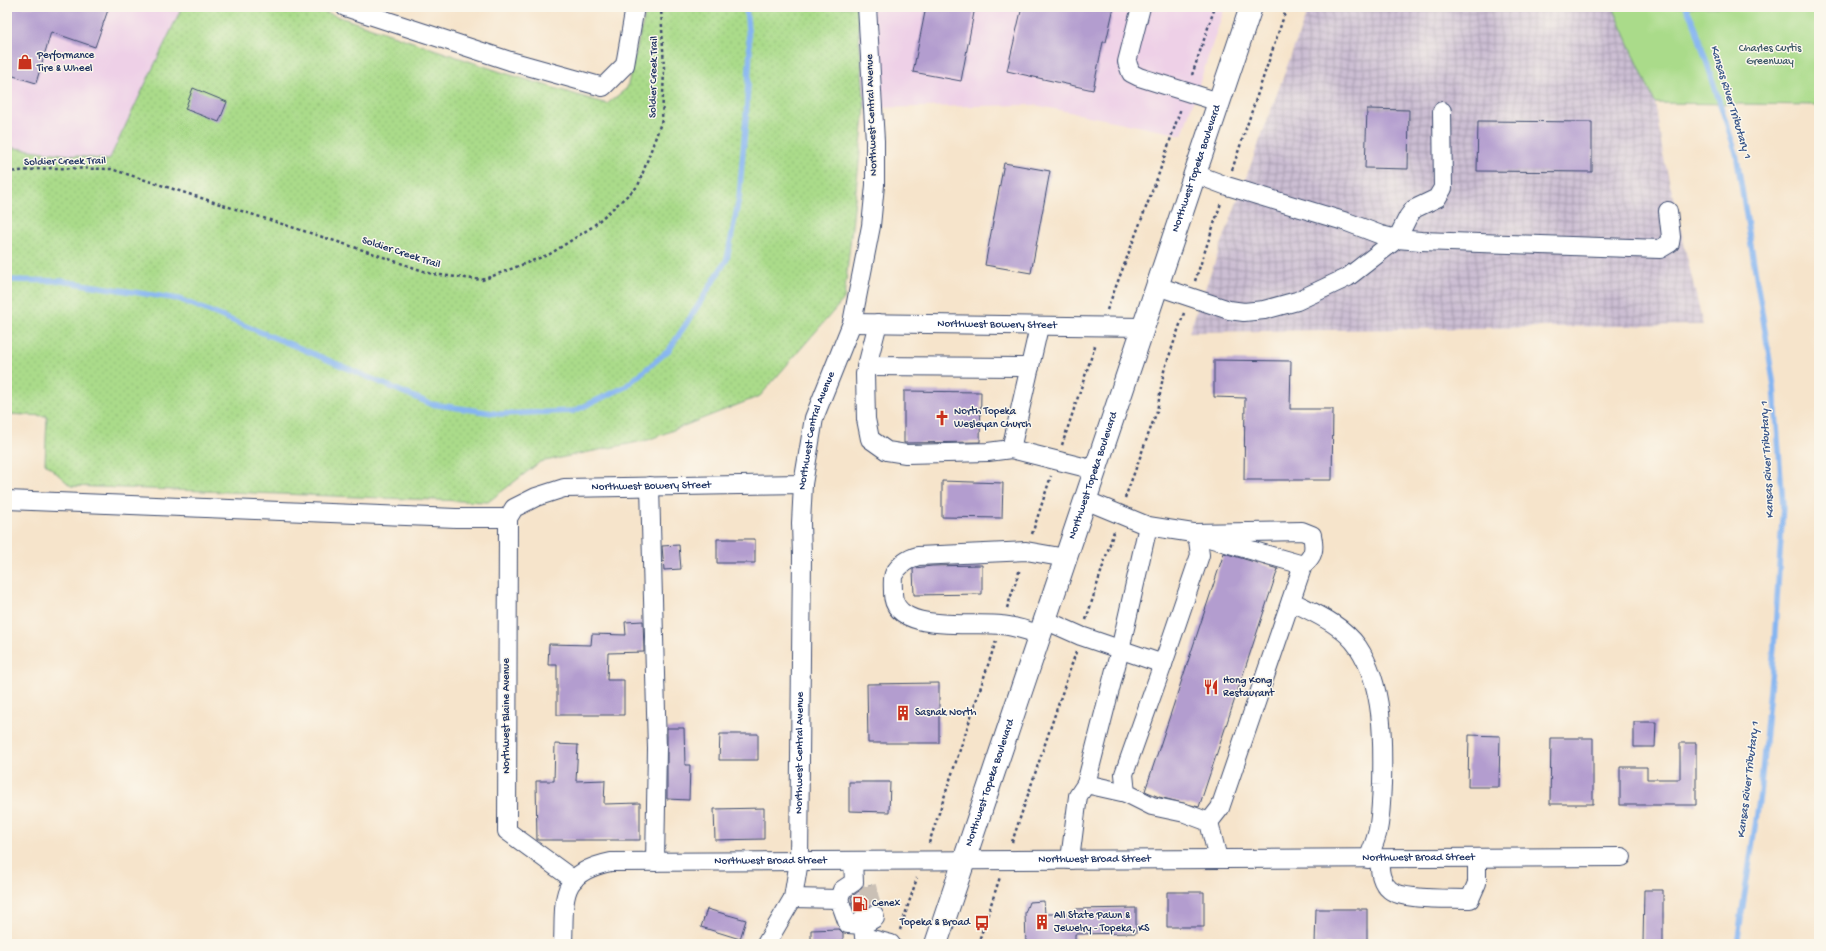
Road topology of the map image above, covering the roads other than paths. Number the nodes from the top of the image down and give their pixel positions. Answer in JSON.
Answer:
{"nodes":[{"id":1,"x":345,"y":7,"type":"edge"},
{"id":2,"x":635,"y":7,"type":"edge"},
{"id":3,"x":867,"y":7,"type":"edge"},
{"id":4,"x":1141,"y":7,"type":"edge"},
{"id":5,"x":1251,"y":7,"type":"edge"},
{"id":6,"x":1219,"y":102,"type":"junction"},
{"id":7,"x":1442,"y":111,"type":"dead end"},
{"id":8,"x":1195,"y":174,"type":"junction"},
{"id":9,"x":1668,"y":211,"type":"dead end"},
{"id":10,"x":1397,"y":239,"type":"junction"},
{"id":11,"x":1157,"y":286,"type":"junction"},
{"id":12,"x":852,"y":323,"type":"junction"},
{"id":13,"x":878,"y":323,"type":"junction"},
{"id":14,"x":1039,"y":327,"type":"junction"},
{"id":15,"x":1143,"y":327,"type":"junction"},
{"id":16,"x":866,"y":366,"type":"junction"},
{"id":17,"x":1030,"y":368,"type":"junction"},
{"id":18,"x":1011,"y":449,"type":"junction"},
{"id":19,"x":1095,"y":470,"type":"junction"},
{"id":20,"x":803,"y":484,"type":"junction"},
{"id":21,"x":650,"y":486,"type":"junction"},
{"id":22,"x":7,"y":500,"type":"edge"},
{"id":23,"x":1085,"y":500,"type":"junction"},
{"id":24,"x":508,"y":518,"type":"junction"},
{"id":25,"x":1148,"y":526,"type":"junction"},
{"id":26,"x":1193,"y":533,"type":"junction"},
{"id":27,"x":1066,"y":558,"type":"junction"},
{"id":28,"x":1303,"y":565,"type":"junction"},
{"id":29,"x":1291,"y":601,"type":"junction"},
{"id":30,"x":1042,"y":627,"type":"junction"},
{"id":31,"x":1120,"y":650,"type":"junction"},
{"id":32,"x":1163,"y":664,"type":"junction"},
{"id":33,"x":1086,"y":784,"type":"junction"},
{"id":34,"x":1126,"y":793,"type":"junction"},
{"id":35,"x":1209,"y":822,"type":"junction"},
{"id":36,"x":1622,"y":857,"type":"dead end"},
{"id":37,"x":1477,"y":858,"type":"junction"},
{"id":38,"x":1218,"y":859,"type":"junction"},
{"id":39,"x":1373,"y":859,"type":"junction"},
{"id":40,"x":964,"y":860,"type":"junction"},
{"id":41,"x":1070,"y":860,"type":"junction"},
{"id":42,"x":800,"y":861,"type":"junction"},
{"id":43,"x":853,"y":861,"type":"junction"},
{"id":44,"x":655,"y":862,"type":"junction"},
{"id":45,"x":574,"y":880,"type":"junction"},
{"id":46,"x":793,"y":898,"type":"junction"},
{"id":47,"x":839,"y":899,"type":"junction"},
{"id":48,"x":865,"y":928,"type":"edge"},
{"id":49,"x":564,"y":944,"type":"edge"},
{"id":50,"x":766,"y":944,"type":"edge"},
{"id":51,"x":891,"y":944,"type":"edge"},
{"id":52,"x":936,"y":944,"type":"edge"}],
"edges":[{"from":1,"to":2,"type":"street"},
{"from":3,"to":12,"type":"street","name":"Northwest Central Avenue"},
{"from":4,"to":6,"type":"street"},
{"from":5,"to":6,"type":"main road","name":"Northwest Topeka Boulevard"},
{"from":6,"to":8,"type":"main road","name":"Northwest Topeka Boulevard"},
{"from":7,"to":10,"type":"street"},
{"from":8,"to":10,"type":"street"},
{"from":8,"to":11,"type":"main road","name":"Northwest Topeka Boulevard"},
{"from":9,"to":10,"type":"street"},
{"from":10,"to":11,"type":"street"},
{"from":11,"to":15,"type":"main road","name":"Northwest Topeka Boulevard"},
{"from":12,"to":13,"type":"street","name":"Northwest Bowery Street"},
{"from":12,"to":20,"type":"street","name":"Northwest Central Avenue"},
{"from":13,"to":14,"type":"street","name":"Northwest Bowery Street"},
{"from":13,"to":16,"type":"street"},
{"from":14,"to":15,"type":"street","name":"Northwest Bowery Street"},
{"from":14,"to":17,"type":"street"},
{"from":15,"to":19,"type":"main road","name":"Northwest Topeka Boulevard"},
{"from":16,"to":17,"type":"street"},
{"from":16,"to":18,"type":"street"},
{"from":17,"to":18,"type":"street"},
{"from":18,"to":19,"type":"street"},
{"from":19,"to":23,"type":"main road","name":"Northwest Topeka Boulevard"},
{"from":20,"to":21,"type":"street","name":"Northwest Bowery Street"},
{"from":20,"to":42,"type":"street","name":"Northwest Central Avenue"},
{"from":21,"to":24,"type":"street","name":"Northwest Bowery Street"},
{"from":21,"to":44,"type":"street"},
{"from":22,"to":24,"type":"street"},
{"from":23,"to":25,"type":"street"},
{"from":23,"to":27,"type":"main road","name":"Northwest Topeka Boulevard"},
{"from":24,"to":45,"type":"street","name":"Northwest Blaine Avenue"},
{"from":25,"to":26,"type":"street"},
{"from":25,"to":31,"type":"street"},
{"from":26,"to":28,"type":"street"},
{"from":26,"to":28,"type":"street"},
{"from":26,"to":32,"type":"street"},
{"from":27,"to":30,"type":"main road","name":"Northwest Topeka Boulevard"},
{"from":27,"to":30,"type":"street"},
{"from":28,"to":29,"type":"street"},
{"from":29,"to":35,"type":"street"},
{"from":29,"to":39,"type":"street"},
{"from":30,"to":31,"type":"street"},
{"from":30,"to":40,"type":"main road","name":"Northwest Topeka Boulevard"},
{"from":31,"to":32,"type":"street"},
{"from":31,"to":33,"type":"street"},
{"from":32,"to":34,"type":"street"},
{"from":33,"to":34,"type":"street"},
{"from":33,"to":41,"type":"street"},
{"from":34,"to":35,"type":"street"},
{"from":35,"to":38,"type":"street"},
{"from":36,"to":37,"type":"street","name":"Northwest Broad Street"},
{"from":37,"to":39,"type":"street","name":"Northwest Broad Street"},
{"from":37,"to":39,"type":"street"},
{"from":38,"to":39,"type":"street","name":"Northwest Broad Street"},
{"from":38,"to":41,"type":"street","name":"Northwest Broad Street"},
{"from":40,"to":41,"type":"street","name":"Northwest Broad Street"},
{"from":40,"to":43,"type":"street","name":"Northwest Broad Street"},
{"from":40,"to":52,"type":"main road","name":"Northwest Topeka Boulevard"},
{"from":42,"to":43,"type":"street","name":"Northwest Broad Street"},
{"from":42,"to":44,"type":"street","name":"Northwest Broad Street"},
{"from":42,"to":46,"type":"street","name":"Northwest Central Avenue"},
{"from":43,"to":47,"type":"street"},
{"from":44,"to":45,"type":"street","name":"Northwest Broad Street"},
{"from":45,"to":49,"type":"street"},
{"from":46,"to":47,"type":"street"},
{"from":46,"to":50,"type":"street","name":"Northwest Central Avenue"},
{"from":47,"to":48,"type":"street"},
{"from":48,"to":51,"type":"street"}]}
